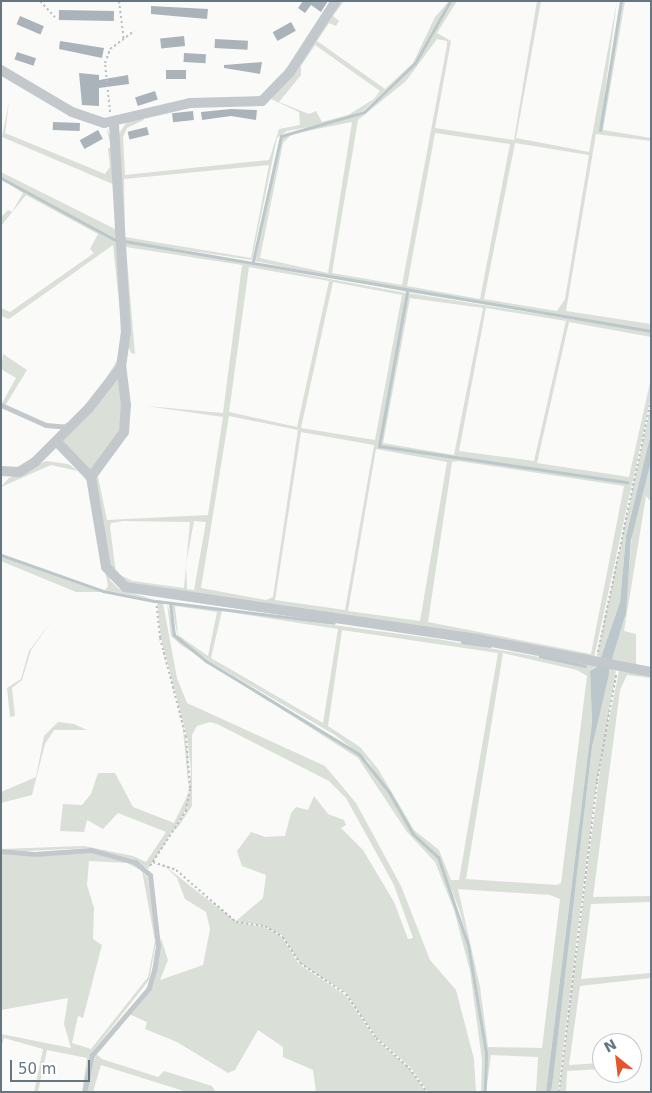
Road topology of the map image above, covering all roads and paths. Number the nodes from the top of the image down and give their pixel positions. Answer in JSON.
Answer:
{"nodes":[{"id":1,"x":40,"y":1,"type":"edge"},
{"id":2,"x":119,"y":1,"type":"edge"},
{"id":3,"x":336,"y":1,"type":"edge"},
{"id":4,"x":55,"y":17,"type":"dead end"},
{"id":5,"x":134,"y":31,"type":"dead end"},
{"id":6,"x":124,"y":42,"type":"junction"},
{"id":7,"x":1,"y":70,"type":"edge"},
{"id":8,"x":114,"y":124,"type":"junction"},
{"id":9,"x":121,"y":367,"type":"junction"},
{"id":10,"x":651,"y":400,"type":"edge"},
{"id":11,"x":1,"y":405,"type":"edge"},
{"id":12,"x":72,"y":427,"type":"junction"},
{"id":13,"x":56,"y":442,"type":"junction"},
{"id":14,"x":1,"y":471,"type":"edge"},
{"id":15,"x":91,"y":476,"type":"junction"},
{"id":16,"x":155,"y":594,"type":"junction"},
{"id":17,"x":596,"y":662,"type":"junction"},
{"id":18,"x":616,"y":667,"type":"junction"},
{"id":19,"x":651,"y":672,"type":"edge"},
{"id":20,"x":1,"y":851,"type":"edge"},
{"id":21,"x":153,"y":862,"type":"junction"},
{"id":22,"x":147,"y":872,"type":"junction"},
{"id":23,"x":84,"y":1092,"type":"edge"},
{"id":24,"x":427,"y":1092,"type":"edge"},
{"id":25,"x":558,"y":1092,"type":"edge"}],
"edges":[{"from":1,"to":4,"type":"path"},
{"from":2,"to":6,"type":"path"},
{"from":3,"to":8,"type":"street"},
{"from":5,"to":6,"type":"path"},
{"from":6,"to":8,"type":"path"},
{"from":7,"to":8,"type":"street"},
{"from":8,"to":9,"type":"street"},
{"from":9,"to":12,"type":"street"},
{"from":9,"to":15,"type":"street"},
{"from":10,"to":17,"type":"path"},
{"from":11,"to":12,"type":"lane"},
{"from":12,"to":13,"type":"street"},
{"from":13,"to":14,"type":"street"},
{"from":13,"to":15,"type":"street"},
{"from":15,"to":16,"type":"street"},
{"from":16,"to":17,"type":"street"},
{"from":16,"to":21,"type":"path"},
{"from":17,"to":18,"type":"street"},
{"from":18,"to":19,"type":"street"},
{"from":18,"to":25,"type":"path"},
{"from":20,"to":22,"type":"lane"},
{"from":21,"to":22,"type":"path"},
{"from":21,"to":24,"type":"path"},
{"from":22,"to":23,"type":"lane"}]}
